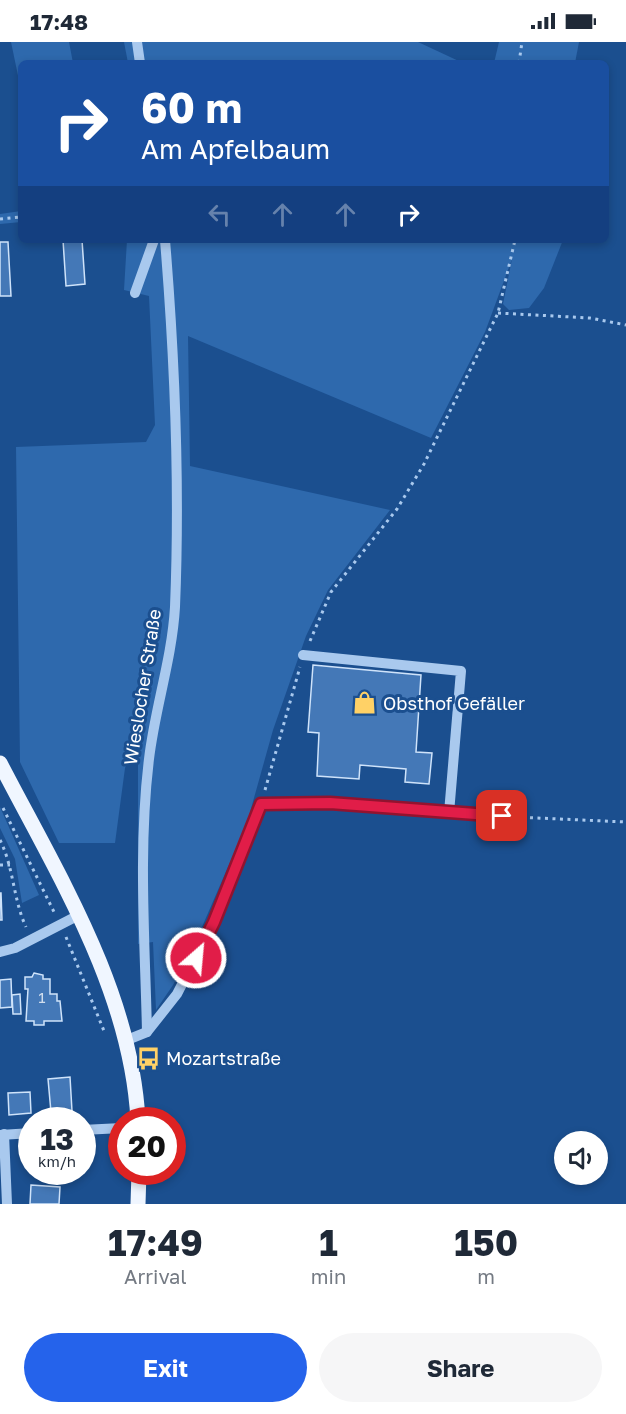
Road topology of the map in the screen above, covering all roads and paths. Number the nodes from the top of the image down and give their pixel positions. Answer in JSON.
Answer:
{"nodes":[{"id":1,"x":137,"y":42,"type":"edge"},
{"id":2,"x":522,"y":42,"type":"edge"},
{"id":3,"x":140,"y":60,"type":"edge"},
{"id":4,"x":519,"y":60,"type":"edge"},
{"id":5,"x":18,"y":217,"type":"edge"},
{"id":6,"x":0,"y":219,"type":"edge"},
{"id":7,"x":153,"y":243,"type":"edge"},
{"id":8,"x":165,"y":243,"type":"edge"},
{"id":9,"x":514,"y":243,"type":"edge"},
{"id":10,"x":135,"y":293,"type":"dead end"},
{"id":11,"x":498,"y":313,"type":"junction"},
{"id":12,"x":626,"y":325,"type":"edge"},
{"id":13,"x":303,"y":656,"type":"junction"},
{"id":14,"x":0,"y":763,"type":"edge"},
{"id":15,"x":0,"y":801,"type":"edge"},
{"id":16,"x":261,"y":804,"type":"junction"},
{"id":17,"x":449,"y":813,"type":"junction"},
{"id":18,"x":502,"y":816,"type":"joint"},
{"id":19,"x":626,"y":822,"type":"edge"},
{"id":20,"x":0,"y":840,"type":"edge"},
{"id":21,"x":0,"y":865,"type":"edge"},
{"id":22,"x":10,"y":865,"type":"junction"},
{"id":23,"x":79,"y":915,"type":"junction"},
{"id":24,"x":60,"y":925,"type":"junction"},
{"id":25,"x":31,"y":940,"type":"junction"},
{"id":26,"x":0,"y":952,"type":"edge"},
{"id":27,"x":147,"y":1032,"type":"junction"},
{"id":28,"x":107,"y":1040,"type":"dead end"},
{"id":29,"x":127,"y":1040,"type":"junction"},
{"id":30,"x":136,"y":1107,"type":"edge"},
{"id":31,"x":18,"y":1133,"type":"edge"},
{"id":32,"x":2,"y":1134,"type":"edge"},
{"id":33,"x":139,"y":1185,"type":"edge"},
{"id":34,"x":8,"y":1204,"type":"edge"},
{"id":35,"x":138,"y":1204,"type":"edge"}],
"edges":[{"from":1,"to":3,"type":"street"},
{"from":2,"to":4,"type":"path"},
{"from":5,"to":6,"type":"path"},
{"from":7,"to":10,"type":"street"},
{"from":8,"to":27,"type":"street","name":"Wieslocher Straße"},
{"from":9,"to":11,"type":"path"},
{"from":11,"to":12,"type":"path"},
{"from":11,"to":13,"type":"path"},
{"from":13,"to":16,"type":"path"},
{"from":13,"to":17,"type":"street"},
{"from":14,"to":23,"type":"main road"},
{"from":15,"to":24,"type":"path"},
{"from":16,"to":17,"type":"street"},
{"from":16,"to":27,"type":"street"},
{"from":17,"to":18,"type":"street"},
{"from":18,"to":19,"type":"path"},
{"from":20,"to":22,"type":"path"},
{"from":21,"to":22,"type":"path"},
{"from":22,"to":25,"type":"path"},
{"from":23,"to":24,"type":"street"},
{"from":23,"to":29,"type":"main road"},
{"from":24,"to":25,"type":"street"},
{"from":24,"to":28,"type":"path"},
{"from":25,"to":26,"type":"street"},
{"from":27,"to":29,"type":"street"},
{"from":29,"to":30,"type":"main road"},
{"from":31,"to":32,"type":"street"},
{"from":32,"to":34,"type":"street"},
{"from":33,"to":35,"type":"main road"}]}
